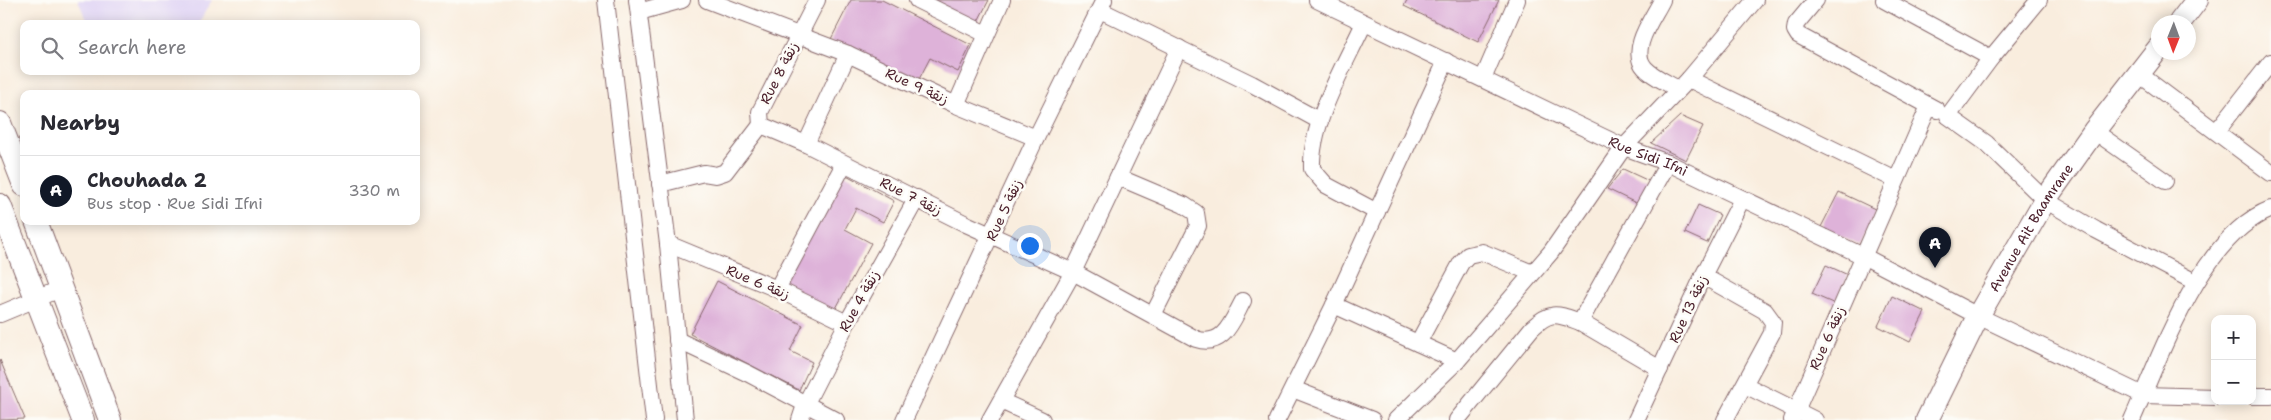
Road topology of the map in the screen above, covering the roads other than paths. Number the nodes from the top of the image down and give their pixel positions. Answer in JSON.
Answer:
{"nodes":[{"id":1,"x":606,"y":0,"type":"edge"},
{"id":2,"x":682,"y":0,"type":"edge"},
{"id":3,"x":707,"y":0,"type":"edge"},
{"id":4,"x":818,"y":0,"type":"edge"},
{"id":5,"x":917,"y":0,"type":"edge"},
{"id":6,"x":1002,"y":0,"type":"edge"},
{"id":7,"x":1317,"y":0,"type":"edge"},
{"id":8,"x":1517,"y":0,"type":"edge"},
{"id":9,"x":1662,"y":0,"type":"edge"},
{"id":10,"x":1755,"y":0,"type":"edge"},
{"id":11,"x":1816,"y":0,"type":"edge"},
{"id":12,"x":1884,"y":0,"type":"edge"},
{"id":13,"x":2039,"y":0,"type":"edge"},
{"id":14,"x":2197,"y":0,"type":"edge"},
{"id":15,"x":1102,"y":5,"type":"edge"},
{"id":16,"x":638,"y":6,"type":"edge"},
{"id":17,"x":2185,"y":15,"type":"edge"},
{"id":18,"x":1364,"y":23,"type":"junction"},
{"id":19,"x":986,"y":34,"type":"junction"},
{"id":20,"x":798,"y":35,"type":"junction"},
{"id":21,"x":1179,"y":48,"type":"junction"},
{"id":22,"x":848,"y":54,"type":"junction"},
{"id":23,"x":1991,"y":58,"type":"junction"},
{"id":24,"x":2151,"y":58,"type":"edge"},
{"id":25,"x":1446,"y":61,"type":"junction"},
{"id":26,"x":2271,"y":62,"type":"edge"},
{"id":27,"x":2139,"y":74,"type":"junction"},
{"id":28,"x":1483,"y":79,"type":"junction"},
{"id":29,"x":1684,"y":84,"type":"junction"},
{"id":30,"x":956,"y":104,"type":"junction"},
{"id":31,"x":1928,"y":106,"type":"junction"},
{"id":32,"x":1948,"y":116,"type":"junction"},
{"id":33,"x":760,"y":118,"type":"junction"},
{"id":34,"x":1320,"y":121,"type":"junction"},
{"id":35,"x":0,"y":123,"type":"edge"},
{"id":36,"x":2094,"y":131,"type":"junction"},
{"id":37,"x":2217,"y":131,"type":"junction"},
{"id":38,"x":1036,"y":138,"type":"junction"},
{"id":39,"x":806,"y":144,"type":"junction"},
{"id":40,"x":1624,"y":147,"type":"junction"},
{"id":41,"x":1668,"y":163,"type":"junction"},
{"id":42,"x":844,"y":164,"type":"junction"},
{"id":43,"x":2271,"y":172,"type":"edge"},
{"id":44,"x":20,"y":175,"type":"edge"},
{"id":45,"x":1118,"y":177,"type":"junction"},
{"id":46,"x":1896,"y":180,"type":"junction"},
{"id":47,"x":2165,"y":181,"type":"dead end"},
{"id":48,"x":660,"y":184,"type":"junction"},
{"id":49,"x":917,"y":198,"type":"junction"},
{"id":50,"x":1742,"y":199,"type":"junction"},
{"id":51,"x":2045,"y":200,"type":"junction"},
{"id":52,"x":0,"y":205,"type":"edge"},
{"id":53,"x":2271,"y":209,"type":"edge"},
{"id":54,"x":1377,"y":212,"type":"junction"},
{"id":55,"x":37,"y":225,"type":"edge"},
{"id":56,"x":992,"y":236,"type":"junction"},
{"id":57,"x":668,"y":244,"type":"junction"},
{"id":58,"x":1863,"y":256,"type":"junction"},
{"id":59,"x":1073,"y":272,"type":"junction"},
{"id":60,"x":1532,"y":273,"type":"junction"},
{"id":61,"x":1703,"y":276,"type":"junction"},
{"id":62,"x":2195,"y":282,"type":"junction"},
{"id":63,"x":60,"y":289,"type":"junction"},
{"id":64,"x":776,"y":289,"type":"junction"},
{"id":65,"x":36,"y":299,"type":"junction"},
{"id":66,"x":1243,"y":301,"type":"dead end"},
{"id":67,"x":1334,"y":305,"type":"junction"},
{"id":68,"x":0,"y":314,"type":"edge"},
{"id":69,"x":1153,"y":315,"type":"junction"},
{"id":70,"x":1978,"y":316,"type":"junction"},
{"id":71,"x":1580,"y":322,"type":"junction"},
{"id":72,"x":847,"y":323,"type":"junction"},
{"id":73,"x":677,"y":340,"type":"junction"},
{"id":74,"x":1418,"y":343,"type":"junction"},
{"id":75,"x":1456,"y":361,"type":"junction"},
{"id":76,"x":1660,"y":369,"type":"junction"},
{"id":77,"x":1745,"y":385,"type":"junction"},
{"id":78,"x":1292,"y":389,"type":"junction"},
{"id":79,"x":2143,"y":395,"type":"junction"},
{"id":80,"x":2256,"y":396,"type":"edge"},
{"id":81,"x":2271,"y":396,"type":"edge"},
{"id":82,"x":2211,"y":397,"type":"edge"},
{"id":83,"x":1001,"y":401,"type":"junction"},
{"id":84,"x":803,"y":412,"type":"edge"},
{"id":85,"x":1794,"y":415,"type":"edge"},
{"id":86,"x":84,"y":420,"type":"edge"},
{"id":87,"x":110,"y":420,"type":"edge"},
{"id":88,"x":654,"y":420,"type":"edge"},
{"id":89,"x":685,"y":420,"type":"edge"},
{"id":90,"x":836,"y":420,"type":"edge"},
{"id":91,"x":904,"y":420,"type":"edge"},
{"id":92,"x":990,"y":420,"type":"edge"},
{"id":93,"x":1042,"y":420,"type":"edge"},
{"id":94,"x":1277,"y":420,"type":"edge"},
{"id":95,"x":1372,"y":420,"type":"edge"},
{"id":96,"x":1396,"y":420,"type":"edge"},
{"id":97,"x":1457,"y":420,"type":"edge"},
{"id":98,"x":1636,"y":420,"type":"edge"},
{"id":99,"x":1725,"y":420,"type":"edge"},
{"id":100,"x":1815,"y":420,"type":"edge"},
{"id":101,"x":1927,"y":420,"type":"edge"},
{"id":102,"x":2132,"y":420,"type":"edge"}],
"edges":[{"from":1,"to":88,"type":"street"},
{"from":2,"to":16,"type":"street"},
{"from":3,"to":20,"type":"street"},
{"from":4,"to":20,"type":"street"},
{"from":5,"to":19,"type":"street"},
{"from":6,"to":19,"type":"street"},
{"from":7,"to":18,"type":"street","name":"Rue Sidi Ifni"},
{"from":8,"to":28,"type":"street"},
{"from":9,"to":29,"type":"street"},
{"from":10,"to":29,"type":"street"},
{"from":11,"to":31,"type":"street"},
{"from":12,"to":23,"type":"street"},
{"from":13,"to":23,"type":"street"},
{"from":14,"to":17,"type":"street"},
{"from":15,"to":21,"type":"street"},
{"from":15,"to":38,"type":"street","name":"Rue 5 زنقة"},
{"from":16,"to":48,"type":"street"},
{"from":18,"to":25,"type":"street","name":"Rue Sidi Ifni"},
{"from":18,"to":34,"type":"street"},
{"from":19,"to":30,"type":"street"},
{"from":20,"to":22,"type":"street","name":"Rue 9 زنقة"},
{"from":20,"to":33,"type":"street","name":"Rue 8 زنقة"},
{"from":21,"to":34,"type":"street"},
{"from":21,"to":45,"type":"street"},
{"from":22,"to":30,"type":"street","name":"Rue 9 زنقة"},
{"from":22,"to":39,"type":"street"},
{"from":23,"to":32,"type":"street"},
{"from":24,"to":27,"type":"street","name":"Avenue Ait Baamrane"},
{"from":25,"to":28,"type":"street","name":"Rue Sidi Ifni"},
{"from":25,"to":54,"type":"street"},
{"from":26,"to":37,"type":"street"},
{"from":27,"to":36,"type":"street","name":"Avenue Ait Baamrane"},
{"from":27,"to":37,"type":"street"},
{"from":28,"to":40,"type":"street","name":"Rue Sidi Ifni"},
{"from":29,"to":40,"type":"street"},
{"from":29,"to":46,"type":"street"},
{"from":30,"to":38,"type":"street","name":"Rue 9 زنقة"},
{"from":31,"to":32,"type":"street"},
{"from":31,"to":46,"type":"street","name":"Rue 6 زنقة"},
{"from":32,"to":51,"type":"street"},
{"from":33,"to":39,"type":"street","name":"Rue 7 زنقة"},
{"from":33,"to":48,"type":"street","name":"Rue 8 زنقة"},
{"from":34,"to":54,"type":"street"},
{"from":35,"to":44,"type":"street"},
{"from":36,"to":47,"type":"street"},
{"from":36,"to":51,"type":"street","name":"Avenue Ait Baamrane"},
{"from":37,"to":43,"type":"street"},
{"from":38,"to":56,"type":"street","name":"Rue 5 زنقة"},
{"from":39,"to":42,"type":"street","name":"Rue 7 زنقة"},
{"from":40,"to":41,"type":"street","name":"Rue Sidi Ifni"},
{"from":40,"to":60,"type":"street"},
{"from":41,"to":50,"type":"street","name":"Rue Sidi Ifni"},
{"from":41,"to":71,"type":"street"},
{"from":42,"to":49,"type":"street","name":"Rue 7 زنقة"},
{"from":42,"to":64,"type":"street"},
{"from":45,"to":59,"type":"street"},
{"from":45,"to":69,"type":"street"},
{"from":46,"to":58,"type":"street","name":"Rue 6 زنقة"},
{"from":48,"to":57,"type":"street"},
{"from":49,"to":56,"type":"street","name":"Rue 7 زنقة"},
{"from":49,"to":72,"type":"street","name":"Rue 4 زنقة"},
{"from":50,"to":58,"type":"street","name":"Rue Sidi Ifni"},
{"from":50,"to":61,"type":"street","name":"Rue 13 زنقة"},
{"from":51,"to":62,"type":"street"},
{"from":51,"to":70,"type":"street","name":"Avenue Ait Baamrane"},
{"from":52,"to":65,"type":"street"},
{"from":53,"to":62,"type":"street"},
{"from":54,"to":67,"type":"street"},
{"from":55,"to":63,"type":"street"},
{"from":56,"to":59,"type":"street","name":"Rue 7 زنقة"},
{"from":56,"to":91,"type":"street","name":"Rue 5 زنقة"},
{"from":57,"to":64,"type":"street","name":"Rue 6 زنقة"},
{"from":57,"to":73,"type":"street"},
{"from":58,"to":70,"type":"street","name":"Rue Sidi Ifni"},
{"from":58,"to":85,"type":"street","name":"Rue 6 زنقة"},
{"from":59,"to":69,"type":"street","name":"Rue 7 زنقة"},
{"from":59,"to":83,"type":"street"},
{"from":60,"to":74,"type":"street"},
{"from":60,"to":75,"type":"street"},
{"from":61,"to":76,"type":"street","name":"Rue 13 زنقة"},
{"from":61,"to":77,"type":"street"},
{"from":62,"to":79,"type":"street"},
{"from":63,"to":65,"type":"street"},
{"from":63,"to":87,"type":"street"},
{"from":64,"to":72,"type":"street","name":"Rue 6 زنقة"},
{"from":65,"to":68,"type":"street"},
{"from":65,"to":86,"type":"street"},
{"from":66,"to":69,"type":"street","name":"Rue 7 زنقة"},
{"from":67,"to":74,"type":"street"},
{"from":67,"to":78,"type":"street"},
{"from":70,"to":79,"type":"street","name":"Rue Sidi Ifni"},
{"from":70,"to":101,"type":"street","name":"Avenue Ait Baamrane"},
{"from":71,"to":76,"type":"street"},
{"from":71,"to":97,"type":"street"},
{"from":72,"to":84,"type":"street","name":"Rue 4 زنقة"},
{"from":73,"to":84,"type":"street"},
{"from":73,"to":89,"type":"street"},
{"from":74,"to":75,"type":"street"},
{"from":75,"to":96,"type":"street"},
{"from":76,"to":98,"type":"street","name":"Rue 13 زنقة"},
{"from":77,"to":85,"type":"street"},
{"from":77,"to":99,"type":"street"},
{"from":78,"to":94,"type":"street"},
{"from":78,"to":95,"type":"street"},
{"from":79,"to":82,"type":"street"},
{"from":79,"to":102,"type":"street"},
{"from":80,"to":81,"type":"street"},
{"from":83,"to":92,"type":"street"},
{"from":83,"to":93,"type":"street"},
{"from":84,"to":90,"type":"street"},
{"from":85,"to":100,"type":"street"}]}
